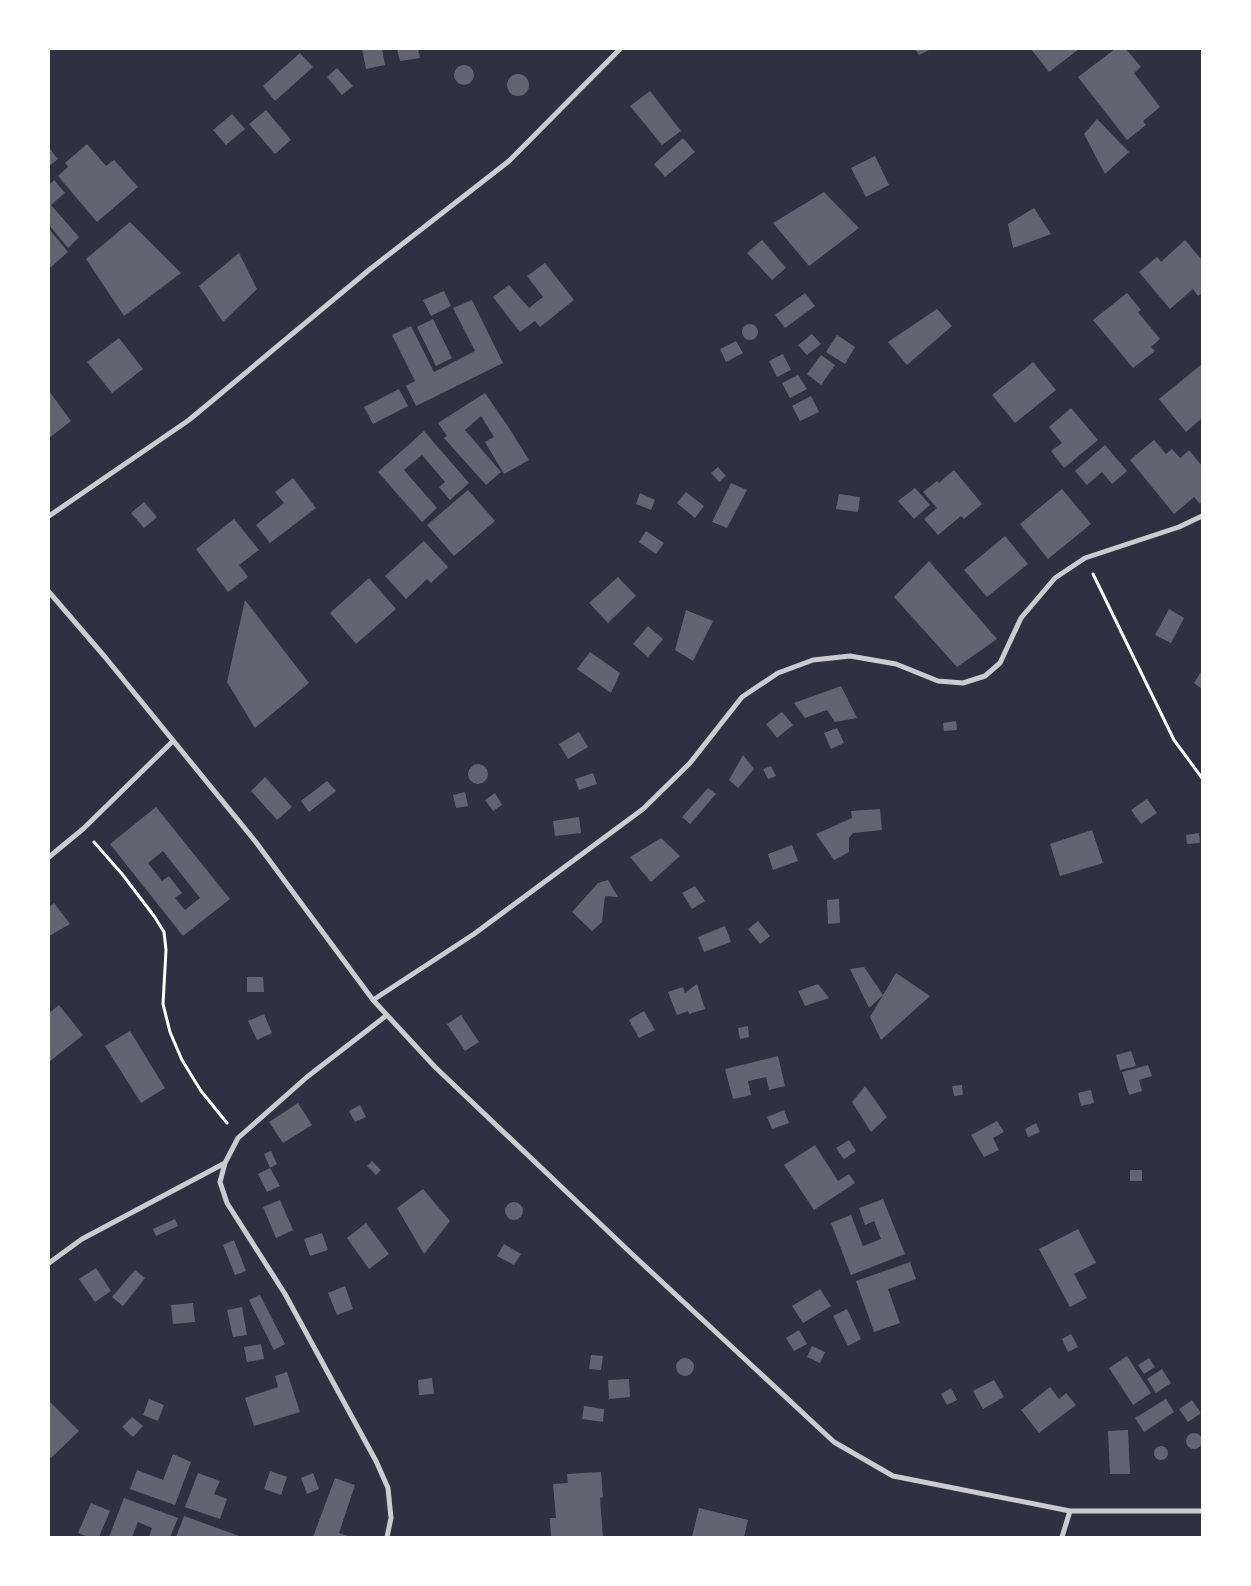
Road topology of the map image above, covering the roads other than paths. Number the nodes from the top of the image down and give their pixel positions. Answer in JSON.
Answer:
{"nodes":[{"id":1,"x":620,"y":49,"type":"edge"},
{"id":2,"x":49,"y":516,"type":"edge"},
{"id":3,"x":1202,"y":516,"type":"edge"},
{"id":4,"x":49,"y":592,"type":"edge"},
{"id":5,"x":173,"y":741,"type":"junction"},
{"id":6,"x":49,"y":856,"type":"edge"},
{"id":7,"x":373,"y":1000,"type":"junction"},
{"id":8,"x":387,"y":1015,"type":"junction"},
{"id":9,"x":225,"y":1163,"type":"junction"},
{"id":10,"x":49,"y":1263,"type":"edge"},
{"id":11,"x":1070,"y":1511,"type":"junction"},
{"id":12,"x":1202,"y":1511,"type":"edge"},
{"id":13,"x":387,"y":1537,"type":"edge"},
{"id":14,"x":1062,"y":1537,"type":"edge"}],
"edges":[{"from":1,"to":2,"type":"street"},
{"from":3,"to":7,"type":"street"},
{"from":4,"to":5,"type":"street"},
{"from":5,"to":6,"type":"street"},
{"from":5,"to":7,"type":"street"},
{"from":7,"to":8,"type":"street"},
{"from":8,"to":9,"type":"street"},
{"from":8,"to":11,"type":"street"},
{"from":9,"to":10,"type":"street"},
{"from":9,"to":13,"type":"street"},
{"from":11,"to":12,"type":"street"},
{"from":11,"to":14,"type":"street"}]}
